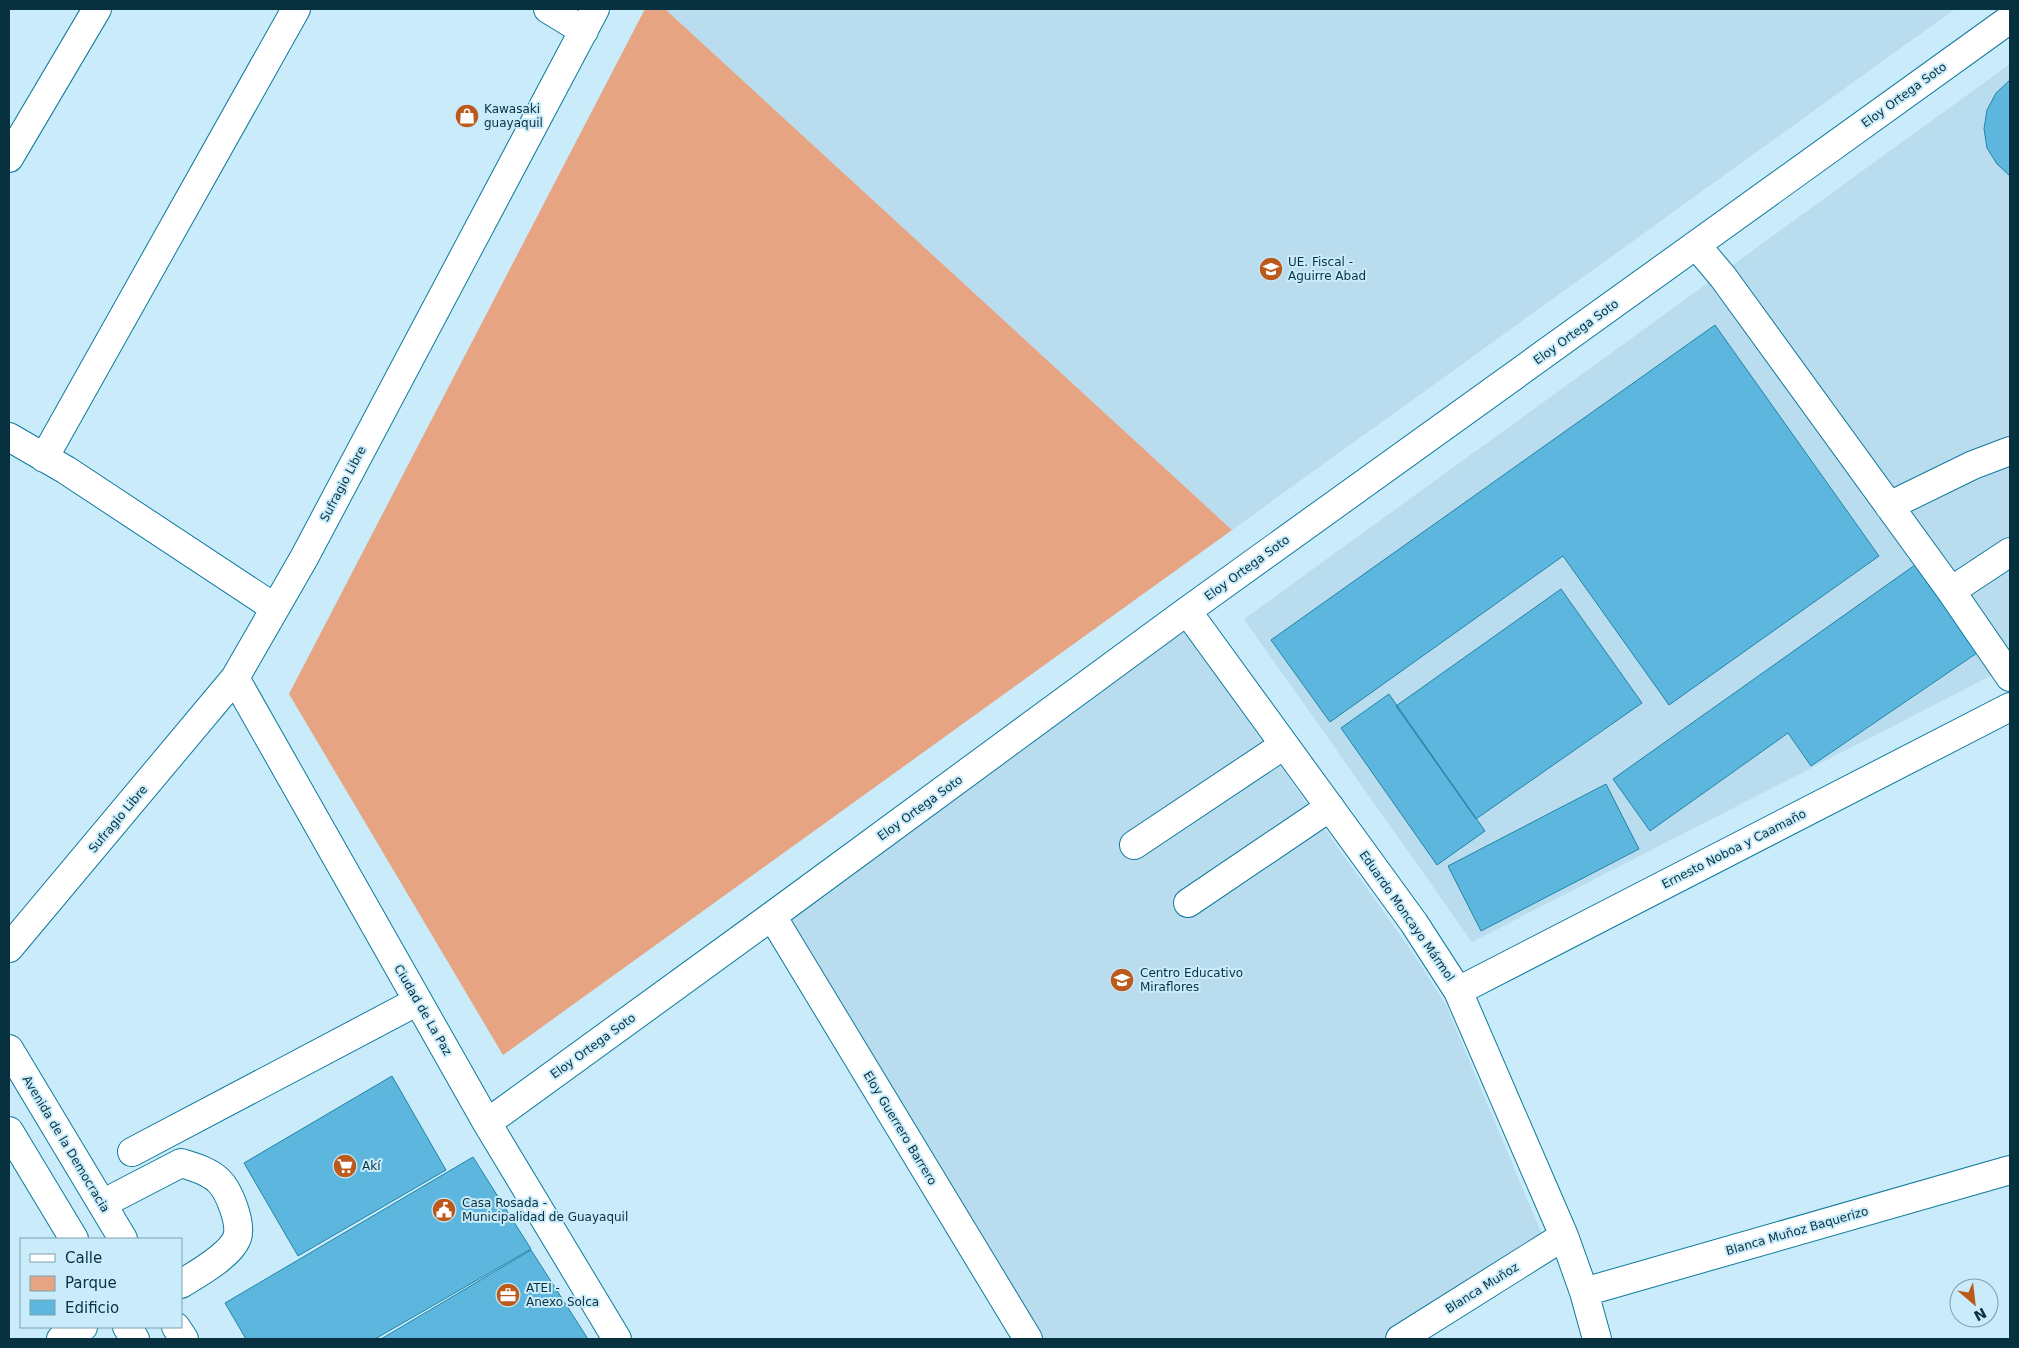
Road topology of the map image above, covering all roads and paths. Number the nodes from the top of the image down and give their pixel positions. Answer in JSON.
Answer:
{"nodes":[{"id":1,"x":97,"y":9,"type":"edge"},
{"id":2,"x":296,"y":9,"type":"edge"},
{"id":3,"x":548,"y":9,"type":"edge"},
{"id":4,"x":2010,"y":19,"type":"edge"},
{"id":5,"x":590,"y":20,"type":"edge"},
{"id":6,"x":9,"y":155,"type":"edge"},
{"id":7,"x":1696,"y":245,"type":"junction"},
{"id":8,"x":9,"y":437,"type":"edge"},
{"id":9,"x":2010,"y":451,"type":"edge"},
{"id":10,"x":44,"y":458,"type":"junction"},
{"id":11,"x":1889,"y":506,"type":"junction"},
{"id":12,"x":2010,"y":552,"type":"edge"},
{"id":13,"x":1951,"y":591,"type":"junction"},
{"id":14,"x":275,"y":608,"type":"junction"},
{"id":15,"x":1187,"y":611,"type":"junction"},
{"id":16,"x":2010,"y":677,"type":"edge"},
{"id":17,"x":235,"y":678,"type":"junction"},
{"id":18,"x":2010,"y":707,"type":"edge"},
{"id":19,"x":1284,"y":745,"type":"junction"},
{"id":20,"x":1330,"y":807,"type":"junction"},
{"id":21,"x":1134,"y":845,"type":"dead end"},
{"id":22,"x":1188,"y":903,"type":"dead end"},
{"id":23,"x":772,"y":916,"type":"junction"},
{"id":24,"x":20,"y":923,"type":"edge"},
{"id":25,"x":9,"y":948,"type":"edge"},
{"id":26,"x":1458,"y":991,"type":"junction"},
{"id":27,"x":418,"y":1001,"type":"junction"},
{"id":28,"x":9,"y":1049,"type":"edge"},
{"id":29,"x":487,"y":1123,"type":"junction"},
{"id":30,"x":9,"y":1131,"type":"edge"},
{"id":31,"x":132,"y":1152,"type":"dead end"},
{"id":32,"x":2010,"y":1170,"type":"edge"},
{"id":33,"x":102,"y":1204,"type":"junction"},
{"id":34,"x":1564,"y":1236,"type":"junction"},
{"id":35,"x":73,"y":1238,"type":"edge"},
{"id":36,"x":122,"y":1238,"type":"edge"},
{"id":37,"x":182,"y":1283,"type":"edge"},
{"id":38,"x":1584,"y":1292,"type":"junction"},
{"id":39,"x":81,"y":1328,"type":"edge"},
{"id":40,"x":128,"y":1328,"type":"edge"},
{"id":41,"x":177,"y":1328,"type":"edge"},
{"id":42,"x":61,"y":1339,"type":"edge"},
{"id":43,"x":135,"y":1339,"type":"edge"},
{"id":44,"x":184,"y":1339,"type":"edge"},
{"id":45,"x":617,"y":1339,"type":"edge"},
{"id":46,"x":1028,"y":1339,"type":"edge"},
{"id":47,"x":1400,"y":1339,"type":"edge"},
{"id":48,"x":1597,"y":1339,"type":"edge"}],
"edges":[{"from":1,"to":6,"type":"street"},
{"from":2,"to":10,"type":"street"},
{"from":3,"to":5,"type":"street"},
{"from":4,"to":7,"type":"street","name":"Eloy Ortega Soto"},
{"from":5,"to":14,"type":"street","name":"Sufragio Libre"},
{"from":7,"to":11,"type":"street"},
{"from":7,"to":15,"type":"street","name":"Eloy Ortega Soto"},
{"from":8,"to":10,"type":"street"},
{"from":9,"to":11,"type":"street"},
{"from":10,"to":14,"type":"street"},
{"from":11,"to":13,"type":"street"},
{"from":12,"to":13,"type":"street"},
{"from":13,"to":16,"type":"street"},
{"from":14,"to":17,"type":"street","name":"Sufragio Libre"},
{"from":15,"to":19,"type":"street","name":"Eduardo Moncayo Mármol"},
{"from":15,"to":23,"type":"street","name":"Eloy Ortega Soto"},
{"from":17,"to":24,"type":"street","name":"Sufragio Libre"},
{"from":17,"to":27,"type":"street","name":"Ciudad de La Paz"},
{"from":18,"to":26,"type":"street","name":"Ernesto Noboa y Caamaño"},
{"from":19,"to":20,"type":"street","name":"Eduardo Moncayo Mármol"},
{"from":19,"to":21,"type":"street"},
{"from":20,"to":22,"type":"street"},
{"from":20,"to":26,"type":"street","name":"Eduardo Moncayo Mármol"},
{"from":23,"to":29,"type":"street","name":"Eloy Ortega Soto"},
{"from":23,"to":46,"type":"street","name":"Eloy Guerrero Barrero"},
{"from":24,"to":25,"type":"street","name":"Sufragio Libre"},
{"from":26,"to":34,"type":"street","name":"Eduardo Moncayo Mármol"},
{"from":27,"to":29,"type":"street","name":"Ciudad de La Paz"},
{"from":27,"to":31,"type":"street"},
{"from":28,"to":33,"type":"street","name":"Avenida de la Democracia"},
{"from":29,"to":45,"type":"street","name":"Ciudad de La Paz"},
{"from":30,"to":35,"type":"street"},
{"from":32,"to":38,"type":"street","name":"Blanca Muñoz Baquerizo"},
{"from":33,"to":36,"type":"street","name":"Avenida de la Democracia"},
{"from":33,"to":37,"type":"street"},
{"from":34,"to":38,"type":"street","name":"Eduardo Moncayo Mármol"},
{"from":34,"to":47,"type":"street","name":"Blanca Muñoz"},
{"from":38,"to":48,"type":"street","name":"Eduardo Moncayo Mármol"},
{"from":39,"to":42,"type":"street"},
{"from":40,"to":43,"type":"street"},
{"from":41,"to":44,"type":"street"}]}
